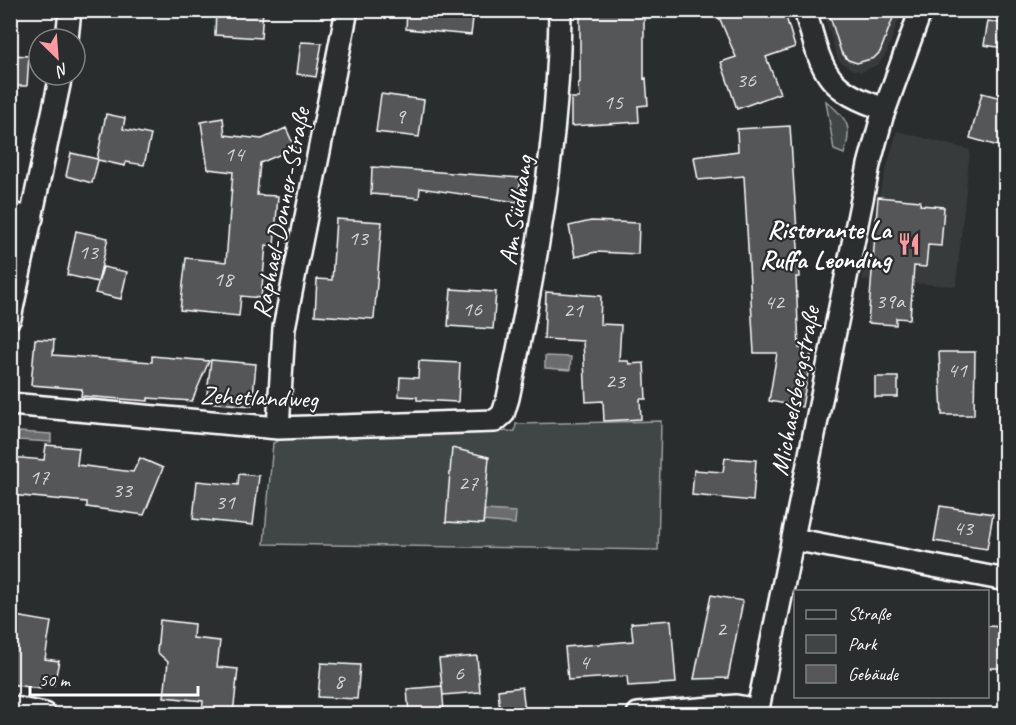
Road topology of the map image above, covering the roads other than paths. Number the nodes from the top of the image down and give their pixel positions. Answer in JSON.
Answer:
{"nodes":[{"id":1,"x":70,"y":10,"type":"edge"},
{"id":2,"x":348,"y":10,"type":"edge"},
{"id":3,"x":560,"y":10,"type":"edge"},
{"id":4,"x":804,"y":10,"type":"edge"},
{"id":5,"x":921,"y":10,"type":"edge"},
{"id":6,"x":68,"y":27,"type":"edge"},
{"id":7,"x":59,"y":87,"type":"edge"},
{"id":8,"x":885,"y":109,"type":"junction"},
{"id":9,"x":10,"y":214,"type":"edge"},
{"id":10,"x":32,"y":218,"type":"junction"},
{"id":11,"x":10,"y":318,"type":"edge"},
{"id":12,"x":10,"y":404,"type":"edge"},
{"id":13,"x":503,"y":414,"type":"joint"},
{"id":14,"x":278,"y":428,"type":"junction"},
{"id":15,"x":801,"y":540,"type":"junction"},
{"id":16,"x":1005,"y":580,"type":"edge"},
{"id":17,"x":10,"y":707,"type":"edge"},
{"id":18,"x":758,"y":712,"type":"edge"},
{"id":19,"x":45,"y":714,"type":"edge"},
{"id":20,"x":638,"y":714,"type":"edge"}],
"edges":[{"from":1,"to":6,"type":"street"},
{"from":2,"to":14,"type":"street","name":"Raphael-Donner-Straße"},
{"from":3,"to":13,"type":"street","name":"Am Südhang"},
{"from":4,"to":8,"type":"street"},
{"from":5,"to":8,"type":"street","name":"Michaelsbergstraße"},
{"from":7,"to":10,"type":"street"},
{"from":8,"to":15,"type":"street","name":"Michaelsbergstraße"},
{"from":9,"to":10,"type":"street"},
{"from":10,"to":11,"type":"street"},
{"from":12,"to":14,"type":"street","name":"Zehetlandweg"},
{"from":13,"to":14,"type":"street","name":"Zehetlandweg"},
{"from":15,"to":16,"type":"street"},
{"from":15,"to":18,"type":"street","name":"Michaelsbergstraße"},
{"from":17,"to":19,"type":"street"},
{"from":18,"to":20,"type":"street"}]}
